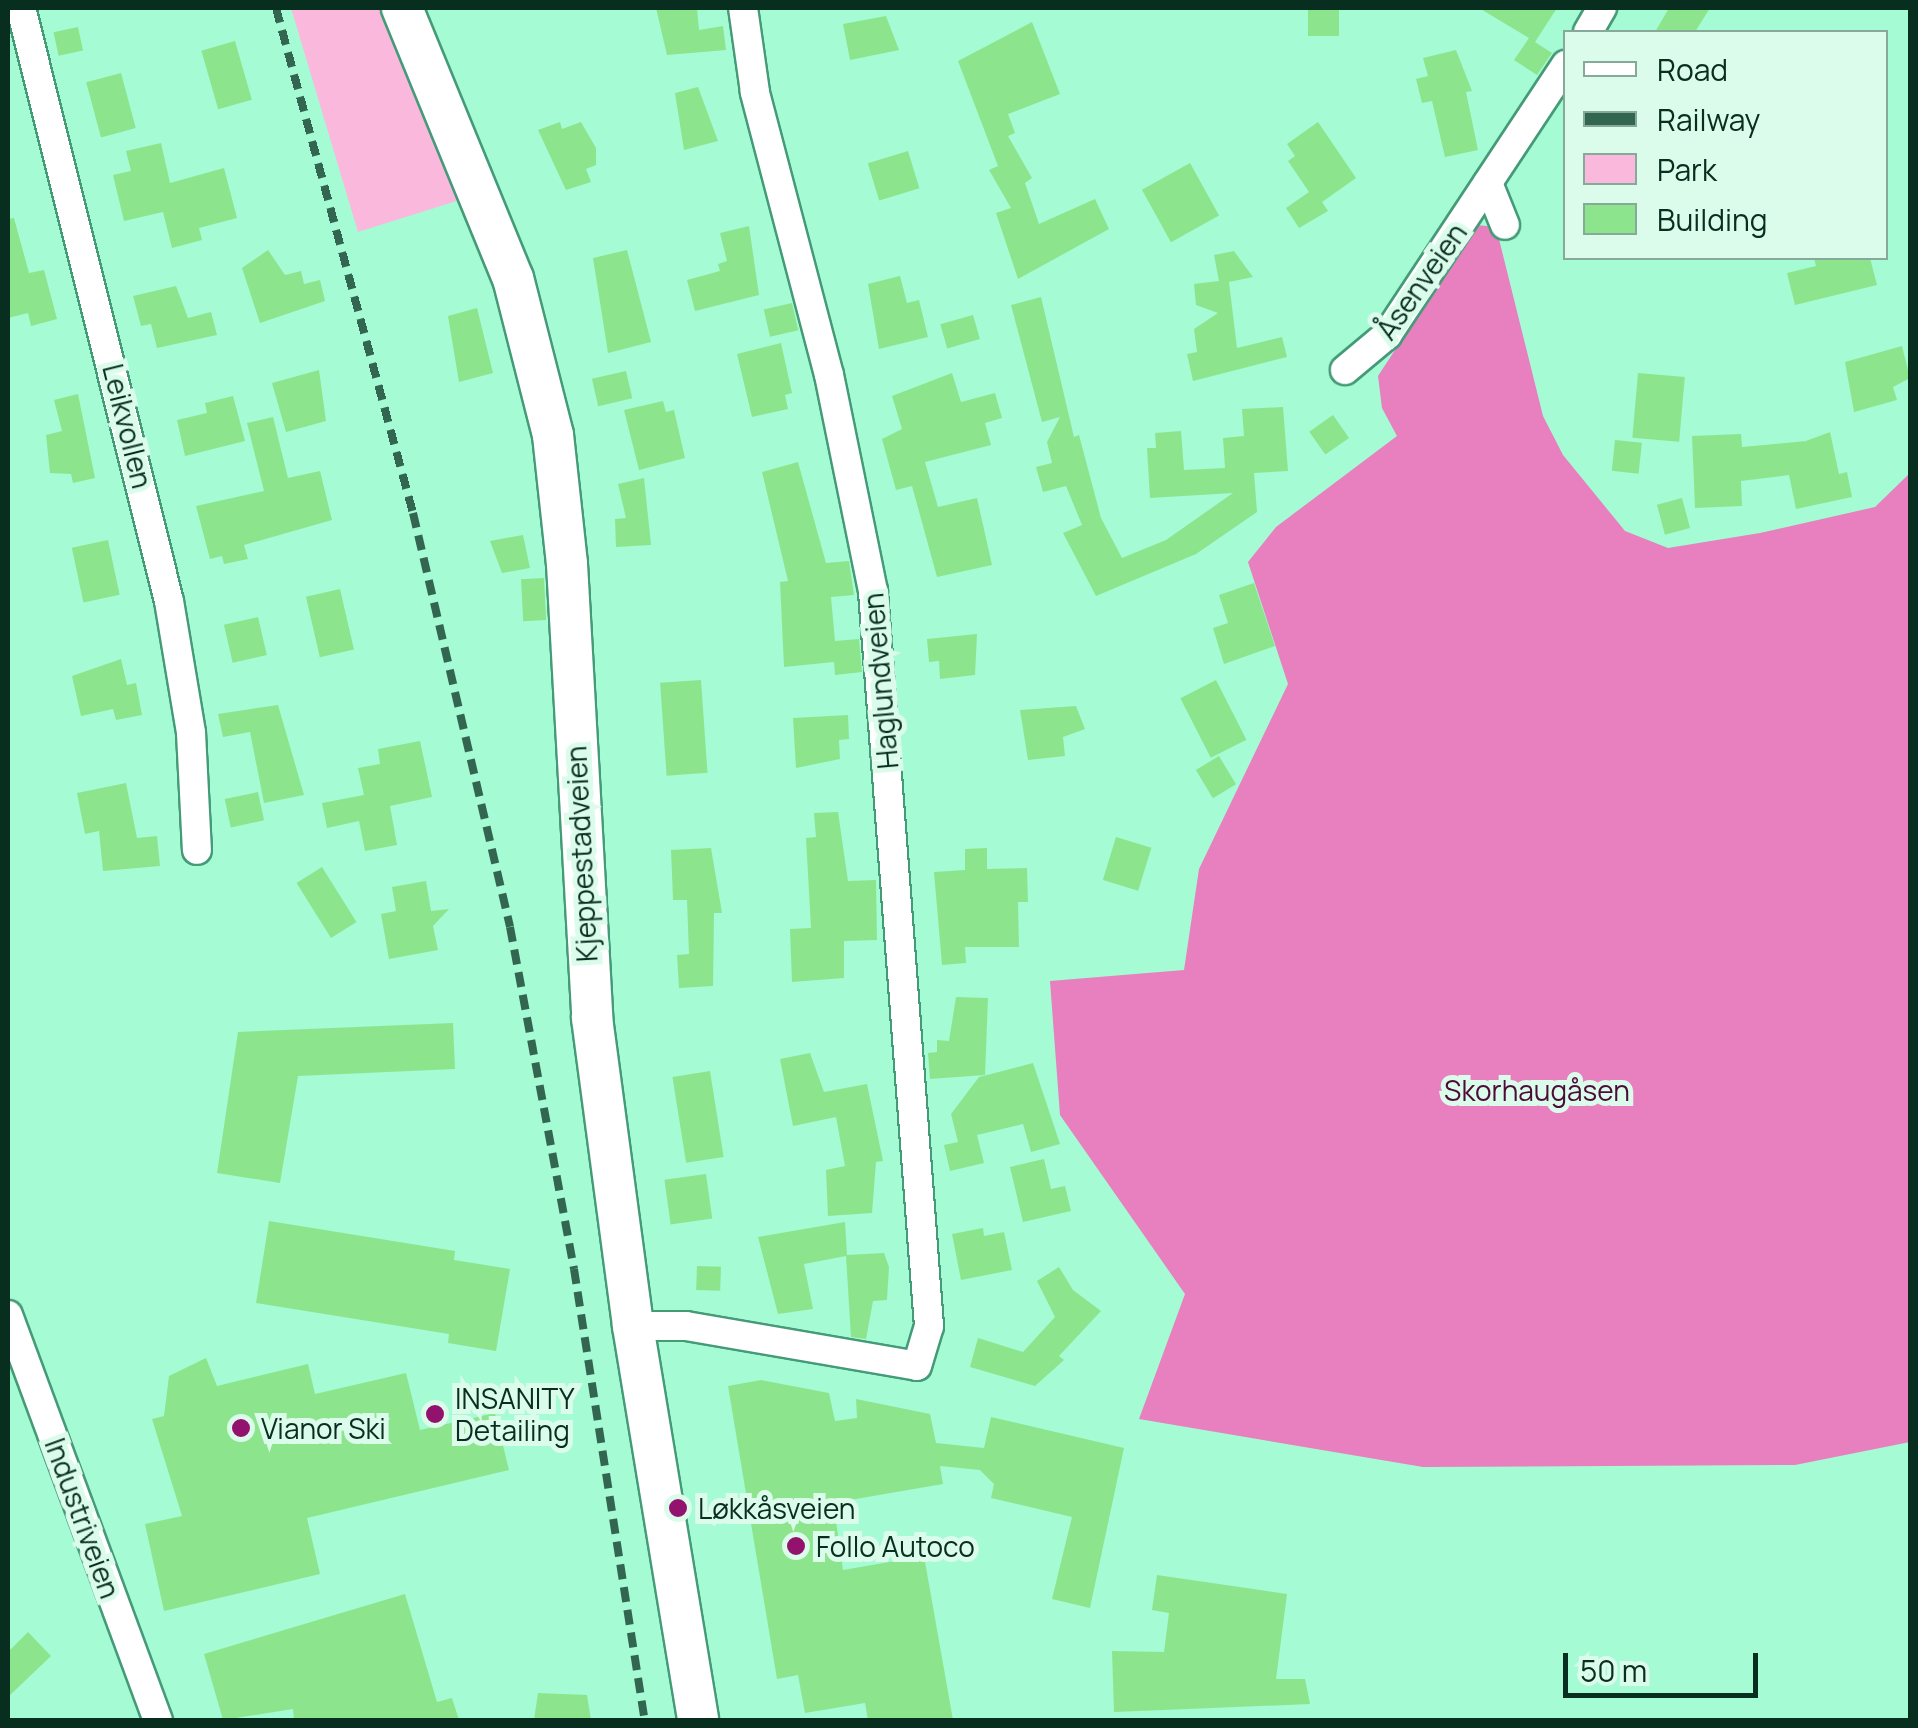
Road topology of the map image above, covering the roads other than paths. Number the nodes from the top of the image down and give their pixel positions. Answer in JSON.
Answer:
{"nodes":[{"id":1,"x":22,"y":8,"type":"edge"},
{"id":2,"x":402,"y":8,"type":"edge"},
{"id":3,"x":743,"y":8,"type":"edge"},
{"id":4,"x":1602,"y":8,"type":"edge"},
{"id":5,"x":1589,"y":30,"type":"edge"},
{"id":6,"x":1563,"y":70,"type":"edge"},
{"id":7,"x":1488,"y":183,"type":"junction"},
{"id":8,"x":1505,"y":226,"type":"dead end"},
{"id":9,"x":1346,"y":370,"type":"dead end"},
{"id":10,"x":197,"y":850,"type":"dead end"},
{"id":11,"x":8,"y":1315,"type":"edge"},
{"id":12,"x":633,"y":1326,"type":"junction"},
{"id":13,"x":158,"y":1720,"type":"edge"},
{"id":14,"x":698,"y":1720,"type":"edge"}],
"edges":[{"from":1,"to":10,"type":"street","name":"Leikvollen"},
{"from":2,"to":12,"type":"main road","name":"Kjeppestadveien"},
{"from":3,"to":12,"type":"street","name":"Haglundveien"},
{"from":4,"to":5,"type":"street"},
{"from":6,"to":7,"type":"street","name":"Åsenveien"},
{"from":7,"to":8,"type":"street","name":"Åsenveien"},
{"from":7,"to":9,"type":"street","name":"Åsenveien"},
{"from":11,"to":13,"type":"street","name":"Industriveien"},
{"from":12,"to":14,"type":"main road","name":"Kjeppestadveien"}]}
